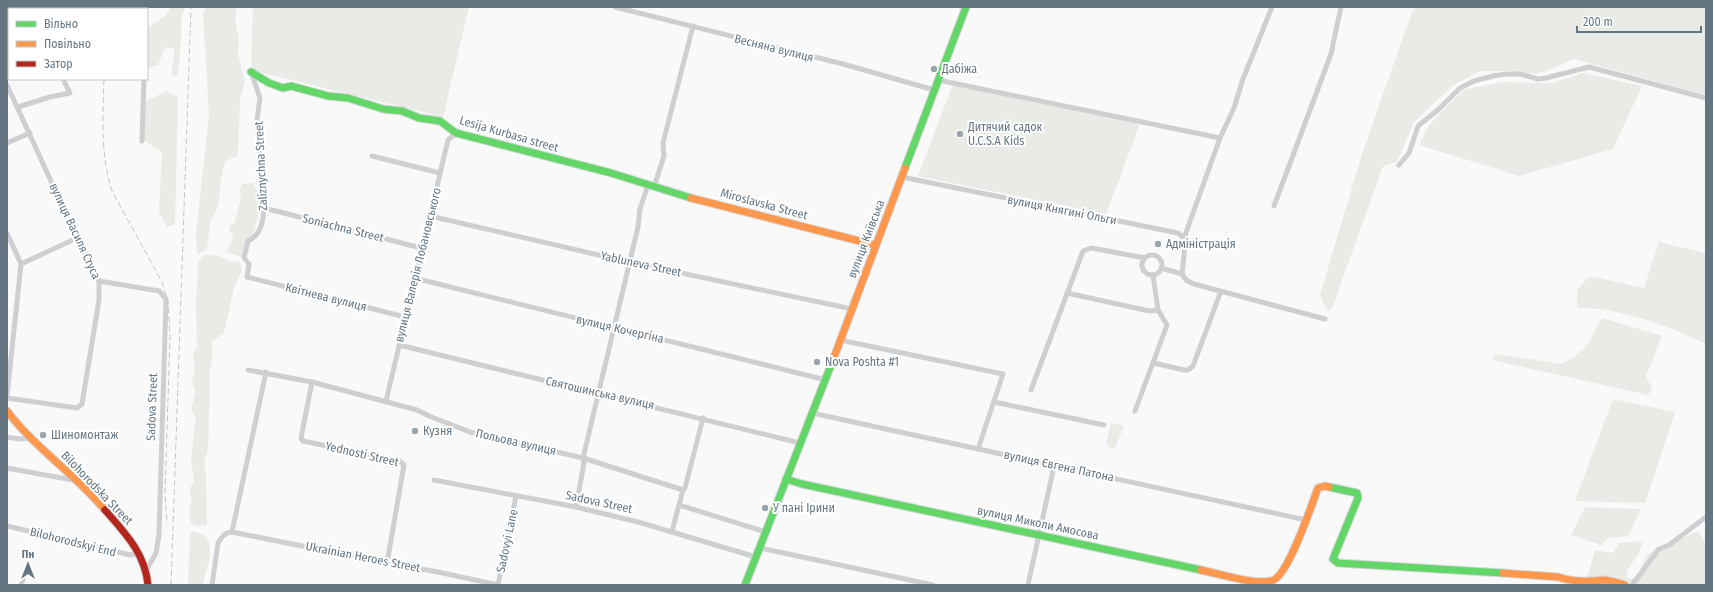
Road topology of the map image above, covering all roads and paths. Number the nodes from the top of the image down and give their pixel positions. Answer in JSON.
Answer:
{"nodes":[{"id":1,"x":99,"y":7,"type":"edge"},
{"id":2,"x":615,"y":7,"type":"edge"},
{"id":3,"x":966,"y":7,"type":"edge"},
{"id":4,"x":1272,"y":7,"type":"edge"},
{"id":5,"x":1341,"y":7,"type":"edge"},
{"id":6,"x":112,"y":8,"type":"edge"},
{"id":7,"x":693,"y":26,"type":"junction"},
{"id":8,"x":251,"y":72,"type":"joint"},
{"id":9,"x":64,"y":80,"type":"edge"},
{"id":10,"x":144,"y":80,"type":"edge"},
{"id":11,"x":938,"y":80,"type":"junction"},
{"id":12,"x":7,"y":85,"type":"edge"},
{"id":13,"x":934,"y":90,"type":"junction"},
{"id":14,"x":1706,"y":98,"type":"edge"},
{"id":15,"x":18,"y":107,"type":"junction"},
{"id":16,"x":30,"y":133,"type":"junction"},
{"id":17,"x":456,"y":133,"type":"junction"},
{"id":18,"x":1220,"y":138,"type":"junction"},
{"id":19,"x":142,"y":141,"type":"dead end"},
{"id":20,"x":7,"y":143,"type":"edge"},
{"id":21,"x":372,"y":156,"type":"dead end"},
{"id":22,"x":1399,"y":165,"type":"dead end"},
{"id":23,"x":440,"y":173,"type":"junction"},
{"id":24,"x":902,"y":177,"type":"junction"},
{"id":25,"x":651,"y":186,"type":"junction"},
{"id":26,"x":1274,"y":206,"type":"dead end"},
{"id":27,"x":264,"y":208,"type":"junction"},
{"id":28,"x":430,"y":216,"type":"junction"},
{"id":29,"x":7,"y":233,"type":"edge"},
{"id":30,"x":77,"y":238,"type":"junction"},
{"id":31,"x":1184,"y":238,"type":"junction"},
{"id":32,"x":875,"y":245,"type":"junction"},
{"id":33,"x":421,"y":248,"type":"junction"},
{"id":34,"x":1145,"y":258,"type":"junction"},
{"id":35,"x":629,"y":262,"type":"junction"},
{"id":36,"x":21,"y":264,"type":"junction"},
{"id":37,"x":1161,"y":268,"type":"junction"},
{"id":38,"x":1182,"y":274,"type":"junction"},
{"id":39,"x":1153,"y":275,"type":"junction"},
{"id":40,"x":247,"y":277,"type":"joint"},
{"id":41,"x":414,"y":278,"type":"junction"},
{"id":42,"x":99,"y":281,"type":"junction"},
{"id":43,"x":1221,"y":291,"type":"junction"},
{"id":44,"x":1067,"y":294,"type":"junction"},
{"id":45,"x":852,"y":309,"type":"junction"},
{"id":46,"x":1158,"y":310,"type":"junction"},
{"id":47,"x":405,"y":317,"type":"junction"},
{"id":48,"x":1325,"y":318,"type":"dead end"},
{"id":49,"x":615,"y":328,"type":"junction"},
{"id":50,"x":840,"y":340,"type":"junction"},
{"id":51,"x":399,"y":345,"type":"junction"},
{"id":52,"x":1154,"y":363,"type":"junction"},
{"id":53,"x":248,"y":370,"type":"dead end"},
{"id":54,"x":266,"y":372,"type":"junction"},
{"id":55,"x":826,"y":380,"type":"junction"},
{"id":56,"x":312,"y":382,"type":"junction"},
{"id":57,"x":1031,"y":390,"type":"dead end"},
{"id":58,"x":599,"y":393,"type":"junction"},
{"id":59,"x":7,"y":397,"type":"edge"},
{"id":60,"x":386,"y":401,"type":"junction"},
{"id":61,"x":994,"y":402,"type":"junction"},
{"id":62,"x":1135,"y":411,"type":"dead end"},
{"id":63,"x":812,"y":413,"type":"junction"},
{"id":64,"x":8,"y":414,"type":"edge"},
{"id":65,"x":703,"y":418,"type":"junction"},
{"id":66,"x":1104,"y":424,"type":"dead end"},
{"id":67,"x":7,"y":437,"type":"edge"},
{"id":68,"x":31,"y":438,"type":"junction"},
{"id":69,"x":800,"y":443,"type":"junction"},
{"id":70,"x":978,"y":449,"type":"junction"},
{"id":71,"x":583,"y":458,"type":"junction"},
{"id":72,"x":1054,"y":466,"type":"junction"},
{"id":73,"x":7,"y":468,"type":"edge"},
{"id":74,"x":786,"y":479,"type":"junction"},
{"id":75,"x":434,"y":480,"type":"dead end"},
{"id":76,"x":79,"y":481,"type":"junction"},
{"id":77,"x":683,"y":490,"type":"junction"},
{"id":78,"x":516,"y":496,"type":"junction"},
{"id":79,"x":679,"y":504,"type":"junction"},
{"id":80,"x":576,"y":508,"type":"junction"},
{"id":81,"x":1706,"y":517,"type":"edge"},
{"id":82,"x":1306,"y":520,"type":"junction"},
{"id":83,"x":7,"y":526,"type":"edge"},
{"id":84,"x":672,"y":531,"type":"junction"},
{"id":85,"x":230,"y":532,"type":"junction"},
{"id":86,"x":766,"y":532,"type":"junction"},
{"id":87,"x":1038,"y":534,"type":"junction"},
{"id":88,"x":760,"y":548,"type":"junction"},
{"id":89,"x":140,"y":553,"type":"junction"},
{"id":90,"x":756,"y":557,"type":"junction"},
{"id":91,"x":387,"y":563,"type":"junction"},
{"id":92,"x":147,"y":569,"type":"junction"},
{"id":93,"x":25,"y":573,"type":"dead end"},
{"id":94,"x":21,"y":585,"type":"edge"},
{"id":95,"x":148,"y":585,"type":"edge"},
{"id":96,"x":212,"y":585,"type":"edge"},
{"id":97,"x":498,"y":585,"type":"edge"},
{"id":98,"x":745,"y":585,"type":"edge"},
{"id":99,"x":933,"y":585,"type":"edge"},
{"id":100,"x":1028,"y":585,"type":"edge"},
{"id":101,"x":1625,"y":585,"type":"edge"},
{"id":102,"x":1632,"y":585,"type":"edge"}],
"edges":[{"from":1,"to":6,"type":"street"},
{"from":2,"to":7,"type":"street","name":"Весняна вулиця"},
{"from":3,"to":11,"type":"street","name":"вулиця Київська"},
{"from":4,"to":18,"type":"street"},
{"from":5,"to":26,"type":"street"},
{"from":7,"to":13,"type":"street","name":"Весняна вулиця"},
{"from":7,"to":25,"type":"street"},
{"from":8,"to":17,"type":"street","name":"Lesija Kurbasa street"},
{"from":8,"to":27,"type":"street","name":"Zaliznychna Street"},
{"from":9,"to":15,"type":"street"},
{"from":10,"to":19,"type":"street"},
{"from":11,"to":13,"type":"street","name":"вулиця Київська"},
{"from":11,"to":18,"type":"street"},
{"from":12,"to":15,"type":"street","name":"вулиця Василя Стуса"},
{"from":13,"to":24,"type":"street","name":"вулиця Київська"},
{"from":14,"to":22,"type":"street"},
{"from":15,"to":16,"type":"street","name":"вулиця Василя Стуса"},
{"from":16,"to":20,"type":"street"},
{"from":16,"to":30,"type":"street","name":"вулиця Василя Стуса"},
{"from":17,"to":23,"type":"street","name":"вулиця Валерія Лобановського"},
{"from":17,"to":25,"type":"street","name":"Lesija Kurbasa street"},
{"from":18,"to":31,"type":"street"},
{"from":21,"to":23,"type":"street"},
{"from":23,"to":28,"type":"street","name":"вулиця Валерія Лобановського"},
{"from":24,"to":31,"type":"street","name":"вулиця Княгині Ольги"},
{"from":24,"to":32,"type":"street","name":"вулиця Київська"},
{"from":25,"to":32,"type":"street","name":"Miroslavska Street"},
{"from":25,"to":35,"type":"street"},
{"from":27,"to":33,"type":"street","name":"Soniachna Street"},
{"from":27,"to":40,"type":"street","name":"Zaliznychna Street"},
{"from":28,"to":33,"type":"street","name":"вулиця Валерія Лобановського"},
{"from":28,"to":35,"type":"street","name":"Yabluneva Street"},
{"from":29,"to":36,"type":"street"},
{"from":30,"to":36,"type":"street"},
{"from":30,"to":42,"type":"street","name":"вулиця Василя Стуса"},
{"from":31,"to":38,"type":"street"},
{"from":32,"to":45,"type":"street","name":"вулиця Київська"},
{"from":33,"to":41,"type":"street","name":"вулиця Валерія Лобановського"},
{"from":34,"to":37,"type":"street"},
{"from":34,"to":39,"type":"street"},
{"from":34,"to":44,"type":"street"},
{"from":35,"to":45,"type":"street","name":"Yabluneva Street"},
{"from":35,"to":49,"type":"street"},
{"from":36,"to":59,"type":"street"},
{"from":37,"to":38,"type":"street"},
{"from":37,"to":39,"type":"street"},
{"from":38,"to":43,"type":"street"},
{"from":39,"to":46,"type":"street"},
{"from":40,"to":47,"type":"street","name":"Квітнева вулиця"},
{"from":41,"to":47,"type":"street","name":"вулиця Валерія Лобановського"},
{"from":41,"to":49,"type":"street","name":"вулиця Кочергіна"},
{"from":42,"to":59,"type":"street","name":"вулиця Василя Стуса"},
{"from":42,"to":92,"type":"street","name":"Sadova Street"},
{"from":43,"to":48,"type":"street"},
{"from":43,"to":52,"type":"street"},
{"from":44,"to":46,"type":"street"},
{"from":44,"to":57,"type":"street"},
{"from":45,"to":50,"type":"street","name":"вулиця Київська"},
{"from":46,"to":52,"type":"street"},
{"from":47,"to":51,"type":"street","name":"вулиця Валерія Лобановського"},
{"from":49,"to":55,"type":"street","name":"вулиця Кочергіна"},
{"from":49,"to":58,"type":"street"},
{"from":50,"to":55,"type":"street","name":"вулиця Київська"},
{"from":50,"to":61,"type":"street"},
{"from":51,"to":58,"type":"street","name":"Святошинська вулиця"},
{"from":51,"to":60,"type":"street","name":"вулиця Валерія Лобановського"},
{"from":52,"to":62,"type":"street"},
{"from":53,"to":54,"type":"street","name":"Польова вулиця"},
{"from":54,"to":56,"type":"street","name":"Польова вулиця"},
{"from":54,"to":85,"type":"street"},
{"from":55,"to":63,"type":"street","name":"вулиця Київська"},
{"from":56,"to":60,"type":"street","name":"Польова вулиця"},
{"from":56,"to":91,"type":"street","name":"Yednosti Street"},
{"from":58,"to":65,"type":"street","name":"Святошинська вулиця"},
{"from":58,"to":71,"type":"street"},
{"from":60,"to":71,"type":"street","name":"Польова вулиця"},
{"from":61,"to":66,"type":"street"},
{"from":61,"to":70,"type":"street"},
{"from":63,"to":69,"type":"street","name":"вулиця Київська"},
{"from":63,"to":70,"type":"street","name":"вулиця Євгена Патона"},
{"from":64,"to":68,"type":"street","name":"Bilohorodska Street"},
{"from":65,"to":69,"type":"street","name":"Святошинська вулиця"},
{"from":65,"to":77,"type":"street"},
{"from":67,"to":68,"type":"street"},
{"from":68,"to":76,"type":"street","name":"Bilohorodska Street"},
{"from":69,"to":74,"type":"street","name":"вулиця Київська"},
{"from":70,"to":72,"type":"street","name":"вулиця Євгена Патона"},
{"from":71,"to":77,"type":"street","name":"Польова вулиця"},
{"from":71,"to":80,"type":"street"},
{"from":72,"to":82,"type":"street","name":"вулиця Євгена Патона"},
{"from":72,"to":87,"type":"street"},
{"from":73,"to":76,"type":"street"},
{"from":74,"to":86,"type":"street","name":"вулиця Київська"},
{"from":74,"to":87,"type":"street","name":"вулиця Миколи Амосова"},
{"from":75,"to":78,"type":"street","name":"Sadova Street"},
{"from":76,"to":89,"type":"street","name":"Bilohorodska Street"},
{"from":77,"to":79,"type":"street"},
{"from":78,"to":80,"type":"street","name":"Sadova Street"},
{"from":78,"to":97,"type":"street","name":"Sadovyi Lane"},
{"from":79,"to":84,"type":"street"},
{"from":79,"to":86,"type":"street"},
{"from":80,"to":84,"type":"street","name":"Sadova Street"},
{"from":81,"to":102,"type":"street"},
{"from":82,"to":87,"type":"street","name":"вулиця Миколи Амосова"},
{"from":82,"to":101,"type":"street"},
{"from":83,"to":89,"type":"street","name":"Bilohorodskyi End"},
{"from":84,"to":90,"type":"street","name":"Sadova Street"},
{"from":85,"to":91,"type":"street","name":"Ukrainian Heroes Street"},
{"from":85,"to":96,"type":"street"},
{"from":86,"to":88,"type":"street","name":"вулиця Київська"},
{"from":87,"to":100,"type":"street"},
{"from":88,"to":90,"type":"street","name":"вулиця Київська"},
{"from":88,"to":99,"type":"street"},
{"from":89,"to":92,"type":"street","name":"Bilohorodska Street"},
{"from":90,"to":98,"type":"street","name":"вулиця Київська"},
{"from":91,"to":97,"type":"street","name":"Ukrainian Heroes Street"},
{"from":92,"to":95,"type":"street"},
{"from":93,"to":94,"type":"street"}]}
